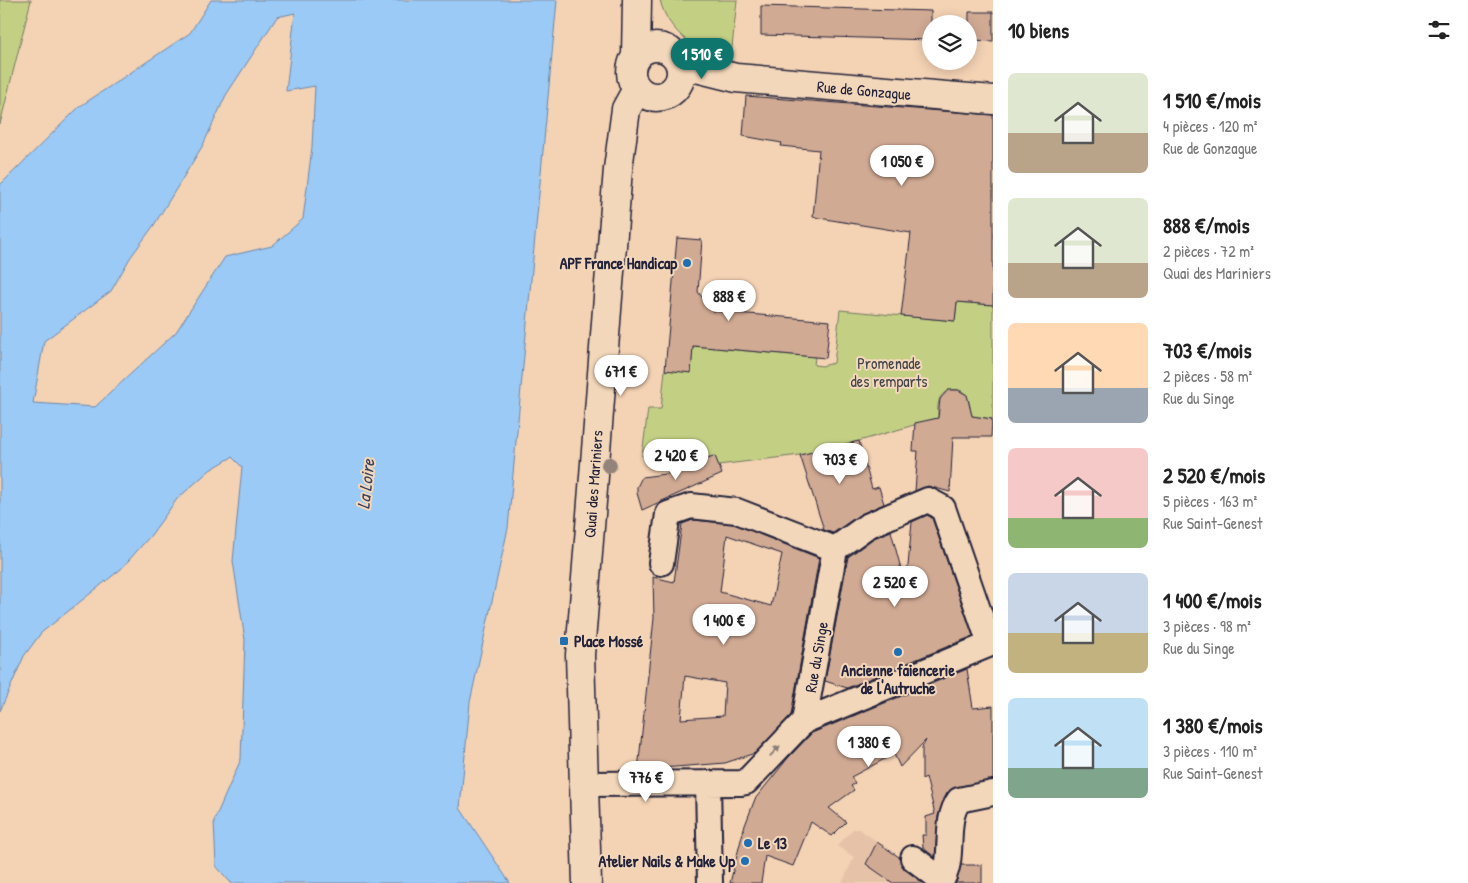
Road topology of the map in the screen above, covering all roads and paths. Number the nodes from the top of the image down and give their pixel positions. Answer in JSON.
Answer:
{"nodes":[{"id":1,"x":637,"y":10,"type":"edge"},
{"id":2,"x":644,"y":51,"type":"junction"},
{"id":3,"x":679,"y":74,"type":"junction"},
{"id":4,"x":637,"y":89,"type":"junction"},
{"id":5,"x":993,"y":100,"type":"edge"},
{"id":6,"x":835,"y":549,"type":"junction"},
{"id":7,"x":661,"y":563,"type":"dead end"},
{"id":8,"x":991,"y":643,"type":"edge"},
{"id":9,"x":804,"y":721,"type":"junction"},
{"id":10,"x":708,"y":783,"type":"junction"},
{"id":11,"x":584,"y":784,"type":"junction"},
{"id":12,"x":993,"y":793,"type":"edge"},
{"id":13,"x":913,"y":858,"type":"dead end"},
{"id":14,"x":587,"y":883,"type":"edge"},
{"id":15,"x":710,"y":883,"type":"edge"},
{"id":16,"x":940,"y":883,"type":"edge"}],
"edges":[{"from":1,"to":2,"type":"main road"},
{"from":2,"to":3,"type":"main road"},
{"from":2,"to":4,"type":"main road"},
{"from":3,"to":4,"type":"main road"},
{"from":3,"to":5,"type":"main road","name":"Rue de Gonzague"},
{"from":4,"to":11,"type":"main road","name":"Quai des Mariniers"},
{"from":6,"to":7,"type":"street"},
{"from":6,"to":8,"type":"street"},
{"from":6,"to":9,"type":"street","name":"Rue du Singe"},
{"from":8,"to":9,"type":"street"},
{"from":10,"to":9,"type":"street","one_way":true},
{"from":10,"to":11,"type":"street"},
{"from":10,"to":15,"type":"street"},
{"from":11,"to":14,"type":"main road","name":"Quai des Mariniers"},
{"from":12,"to":16,"type":"street"},
{"from":13,"to":16,"type":"street"}]}
